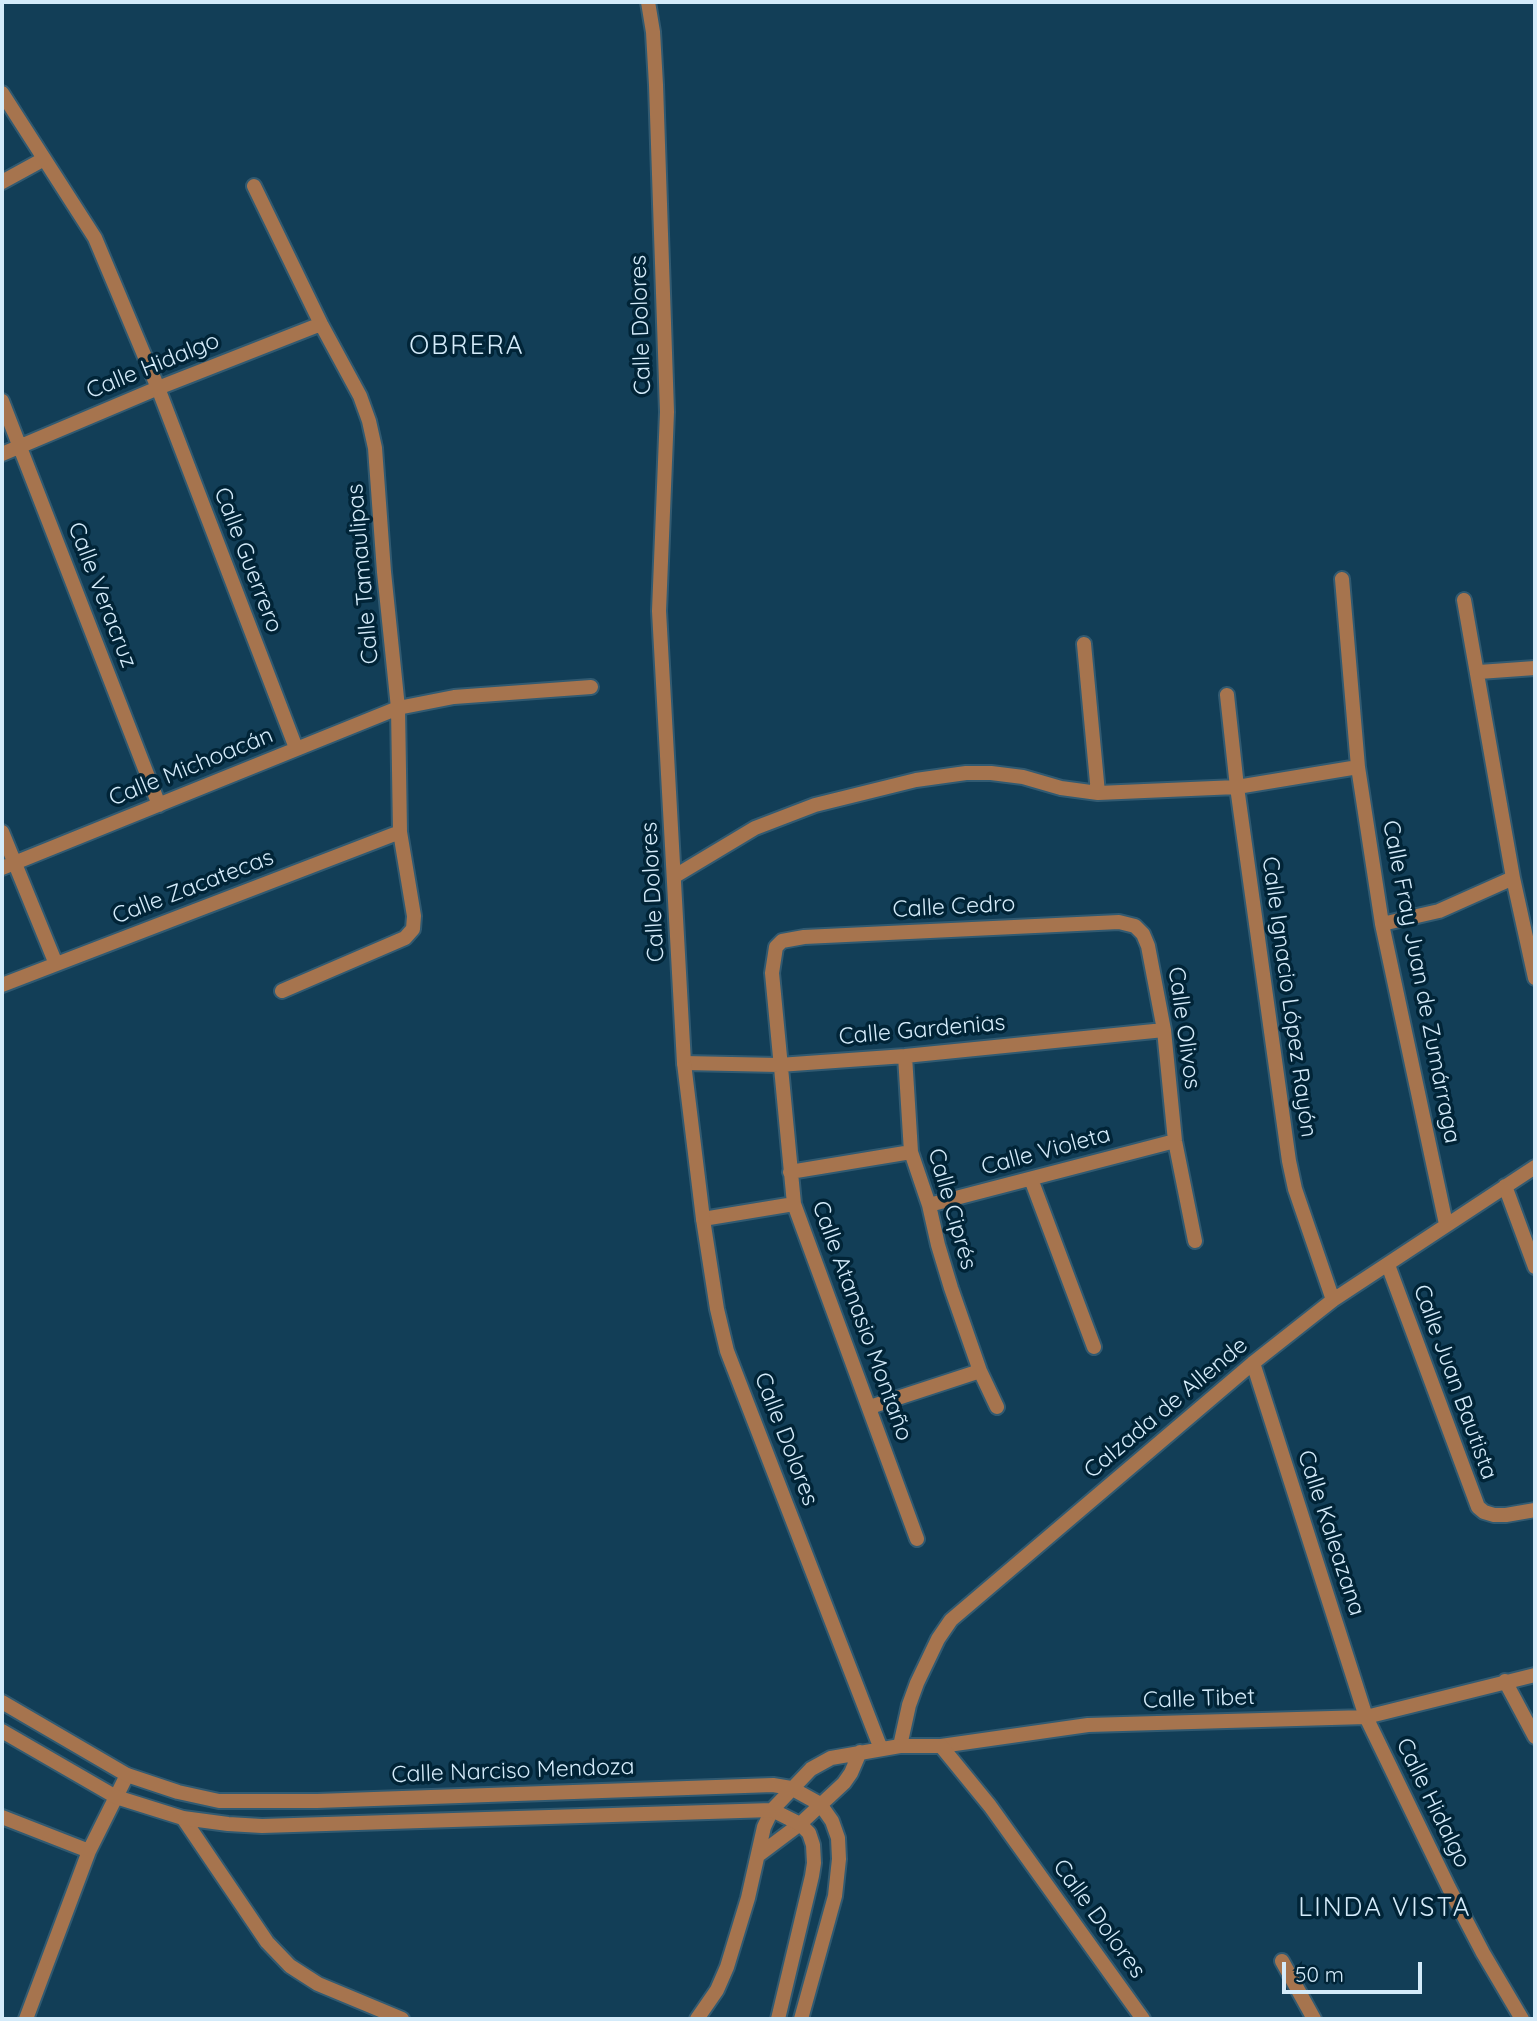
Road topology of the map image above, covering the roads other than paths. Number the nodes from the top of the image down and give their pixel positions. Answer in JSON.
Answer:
{"nodes":[{"id":1,"x":648,"y":2,"type":"edge"},
{"id":2,"x":2,"y":93,"type":"edge"},
{"id":3,"x":44,"y":159,"type":"junction"},
{"id":4,"x":2,"y":182,"type":"edge"},
{"id":5,"x":254,"y":186,"type":"dead end"},
{"id":6,"x":321,"y":324,"type":"junction"},
{"id":7,"x":158,"y":388,"type":"junction"},
{"id":8,"x":2,"y":401,"type":"edge"},
{"id":9,"x":20,"y":445,"type":"junction"},
{"id":10,"x":2,"y":454,"type":"edge"},
{"id":11,"x":1342,"y":579,"type":"dead end"},
{"id":12,"x":1464,"y":600,"type":"dead end"},
{"id":13,"x":1084,"y":644,"type":"dead end"},
{"id":14,"x":1535,"y":668,"type":"edge"},
{"id":15,"x":1479,"y":672,"type":"junction"},
{"id":16,"x":590,"y":687,"type":"dead end"},
{"id":17,"x":1227,"y":695,"type":"dead end"},
{"id":18,"x":398,"y":708,"type":"junction"},
{"id":19,"x":296,"y":748,"type":"junction"},
{"id":20,"x":1358,"y":767,"type":"junction"},
{"id":21,"x":1237,"y":787,"type":"junction"},
{"id":22,"x":1098,"y":793,"type":"junction"},
{"id":23,"x":159,"y":805,"type":"junction"},
{"id":24,"x":2,"y":832,"type":"edge"},
{"id":25,"x":400,"y":832,"type":"junction"},
{"id":26,"x":8,"y":865,"type":"edge"},
{"id":27,"x":675,"y":876,"type":"junction"},
{"id":28,"x":1513,"y":878,"type":"junction"},
{"id":29,"x":1382,"y":924,"type":"junction"},
{"id":30,"x":1135,"y":926,"type":"joint"},
{"id":31,"x":776,"y":947,"type":"joint"},
{"id":32,"x":56,"y":964,"type":"junction"},
{"id":33,"x":1535,"y":978,"type":"edge"},
{"id":34,"x":2,"y":985,"type":"edge"},
{"id":35,"x":282,"y":991,"type":"dead end"},
{"id":36,"x":1164,"y":1030,"type":"junction"},
{"id":37,"x":905,"y":1056,"type":"junction"},
{"id":38,"x":684,"y":1063,"type":"junction"},
{"id":39,"x":779,"y":1065,"type":"junction"},
{"id":40,"x":1175,"y":1142,"type":"junction"},
{"id":41,"x":911,"y":1152,"type":"junction"},
{"id":42,"x":1535,"y":1167,"type":"edge"},
{"id":43,"x":790,"y":1172,"type":"junction"},
{"id":44,"x":1031,"y":1179,"type":"junction"},
{"id":45,"x":1505,"y":1186,"type":"junction"},
{"id":46,"x":794,"y":1204,"type":"junction"},
{"id":47,"x":929,"y":1205,"type":"junction"},
{"id":48,"x":703,"y":1219,"type":"junction"},
{"id":49,"x":1446,"y":1224,"type":"junction"},
{"id":50,"x":1195,"y":1241,"type":"dead end"},
{"id":51,"x":1388,"y":1265,"type":"junction"},
{"id":52,"x":1535,"y":1267,"type":"edge"},
{"id":53,"x":1333,"y":1300,"type":"junction"},
{"id":54,"x":1094,"y":1347,"type":"dead end"},
{"id":55,"x":1253,"y":1363,"type":"junction"},
{"id":56,"x":979,"y":1370,"type":"junction"},
{"id":57,"x":870,"y":1407,"type":"junction"},
{"id":58,"x":997,"y":1407,"type":"dead end"},
{"id":59,"x":1535,"y":1510,"type":"edge"},
{"id":60,"x":916,"y":1539,"type":"dead end"},
{"id":61,"x":1535,"y":1675,"type":"edge"},
{"id":62,"x":1505,"y":1681,"type":"junction"},
{"id":63,"x":2,"y":1702,"type":"edge"},
{"id":64,"x":1366,"y":1717,"type":"junction"},
{"id":65,"x":2,"y":1731,"type":"edge"},
{"id":66,"x":1535,"y":1737,"type":"edge"},
{"id":67,"x":900,"y":1746,"type":"junction"},
{"id":68,"x":941,"y":1746,"type":"junction"},
{"id":69,"x":881,"y":1749,"type":"junction"},
{"id":70,"x":860,"y":1752,"type":"junction"},
{"id":71,"x":127,"y":1775,"type":"junction"},
{"id":72,"x":791,"y":1788,"type":"junction"},
{"id":73,"x":116,"y":1797,"type":"junction"},
{"id":74,"x":820,"y":1804,"type":"junction"},
{"id":75,"x":772,"y":1810,"type":"junction"},
{"id":76,"x":2,"y":1818,"type":"edge"},
{"id":77,"x":183,"y":1818,"type":"junction"},
{"id":78,"x":800,"y":1824,"type":"junction"},
{"id":79,"x":89,"y":1851,"type":"junction"},
{"id":80,"x":760,"y":1854,"type":"junction"},
{"id":81,"x":1282,"y":1961,"type":"dead end"},
{"id":82,"x":784,"y":1996,"type":"junction"},
{"id":83,"x":805,"y":2004,"type":"junction"},
{"id":84,"x":26,"y":2019,"type":"edge"},
{"id":85,"x":402,"y":2019,"type":"edge"},
{"id":86,"x":697,"y":2019,"type":"edge"},
{"id":87,"x":778,"y":2019,"type":"edge"},
{"id":88,"x":801,"y":2019,"type":"edge"},
{"id":89,"x":1143,"y":2019,"type":"edge"},
{"id":90,"x":1314,"y":2019,"type":"edge"},
{"id":91,"x":1521,"y":2019,"type":"edge"}],
"edges":[{"from":1,"to":27,"type":"street","name":"Calle Dolores"},
{"from":2,"to":3,"type":"street","name":"Calle Guerrero"},
{"from":3,"to":4,"type":"street"},
{"from":3,"to":7,"type":"street","name":"Calle Guerrero"},
{"from":5,"to":6,"type":"street","name":"Calle Tamaulipas"},
{"from":6,"to":7,"type":"street","name":"Calle Hidalgo"},
{"from":6,"to":18,"type":"street","name":"Calle Tamaulipas"},
{"from":7,"to":9,"type":"street","name":"Calle Hidalgo"},
{"from":7,"to":19,"type":"street","name":"Calle Guerrero"},
{"from":8,"to":9,"type":"street","name":"Calle Veracruz"},
{"from":9,"to":10,"type":"street","name":"Calle Hidalgo"},
{"from":9,"to":23,"type":"street","name":"Calle Veracruz"},
{"from":11,"to":20,"type":"street","name":"Calle Fray Juan de Zumárraga"},
{"from":12,"to":15,"type":"street"},
{"from":13,"to":22,"type":"street"},
{"from":14,"to":15,"type":"street"},
{"from":15,"to":28,"type":"street"},
{"from":16,"to":18,"type":"street","name":"Calle Michoacán"},
{"from":17,"to":21,"type":"street","name":"Calle Ignacio López Rayón"},
{"from":18,"to":19,"type":"street","name":"Calle Michoacán"},
{"from":18,"to":25,"type":"street","name":"Calle Tamaulipas"},
{"from":19,"to":23,"type":"street","name":"Calle Michoacán"},
{"from":20,"to":21,"type":"street"},
{"from":20,"to":29,"type":"street","name":"Calle Fray Juan de Zumárraga"},
{"from":21,"to":22,"type":"street"},
{"from":21,"to":53,"type":"street","name":"Calle Ignacio López Rayón"},
{"from":22,"to":27,"type":"street"},
{"from":23,"to":26,"type":"street","name":"Calle Michoacán"},
{"from":24,"to":26,"type":"street"},
{"from":25,"to":32,"type":"street","name":"Calle Zacatecas"},
{"from":25,"to":35,"type":"street","name":"Calle Tamaulipas"},
{"from":26,"to":32,"type":"street"},
{"from":27,"to":38,"type":"street","name":"Calle Dolores"},
{"from":28,"to":29,"type":"street"},
{"from":28,"to":33,"type":"street"},
{"from":29,"to":49,"type":"street","name":"Calle Fray Juan de Zumárraga"},
{"from":30,"to":31,"type":"street","name":"Calle Cedro"},
{"from":30,"to":36,"type":"street","name":"Calle Olivos"},
{"from":31,"to":39,"type":"street","name":"Calle Atanasio Montaño"},
{"from":32,"to":34,"type":"street","name":"Calle Zacatecas"},
{"from":36,"to":37,"type":"street","name":"Calle Gardenias"},
{"from":36,"to":40,"type":"street","name":"Calle Olivos"},
{"from":37,"to":39,"type":"street","name":"Calle Gardenias"},
{"from":37,"to":41,"type":"street","name":"Calle Ciprés"},
{"from":38,"to":39,"type":"street","name":"Calle Gardenias"},
{"from":38,"to":48,"type":"street","name":"Calle Dolores"},
{"from":39,"to":43,"type":"street","name":"Calle Atanasio Montaño"},
{"from":40,"to":44,"type":"street","name":"Calle Violeta"},
{"from":40,"to":50,"type":"street","name":"Calle Olivos"},
{"from":41,"to":43,"type":"street"},
{"from":41,"to":47,"type":"street","name":"Calle Ciprés"},
{"from":42,"to":45,"type":"street","name":"Calzada de Allende"},
{"from":43,"to":46,"type":"street","name":"Calle Atanasio Montaño"},
{"from":44,"to":47,"type":"street","name":"Calle Violeta"},
{"from":44,"to":54,"type":"street"},
{"from":45,"to":49,"type":"street","name":"Calzada de Allende"},
{"from":45,"to":52,"type":"street"},
{"from":46,"to":48,"type":"street"},
{"from":46,"to":57,"type":"street","name":"Calle Atanasio Montaño"},
{"from":47,"to":56,"type":"street","name":"Calle Ciprés"},
{"from":48,"to":69,"type":"street","name":"Calle Dolores"},
{"from":49,"to":51,"type":"street","name":"Calzada de Allende"},
{"from":51,"to":53,"type":"street","name":"Calzada de Allende"},
{"from":51,"to":59,"type":"street","name":"Calle Juan Bautista"},
{"from":53,"to":55,"type":"street","name":"Calzada de Allende"},
{"from":55,"to":64,"type":"street","name":"Calle Kaleazana"},
{"from":55,"to":67,"type":"street","name":"Calzada de Allende"},
{"from":56,"to":57,"type":"street"},
{"from":56,"to":58,"type":"street","name":"Calle Ciprés"},
{"from":57,"to":60,"type":"street","name":"Calle Atanasio Montaño"},
{"from":61,"to":62,"type":"street","name":"Calle Tibet"},
{"from":62,"to":64,"type":"street","name":"Calle Tibet"},
{"from":62,"to":66,"type":"street"},
{"from":63,"to":71,"type":"street","name":"Calle Narciso Mendoza"},
{"from":64,"to":68,"type":"street","name":"Calle Tibet"},
{"from":64,"to":91,"type":"street","name":"Calle Hidalgo"},
{"from":65,"to":73,"type":"street","name":"Calle Narciso Mendoza"},
{"from":67,"to":68,"type":"street","name":"Calle Tibet"},
{"from":67,"to":69,"type":"street","name":"Calle Tibet"},
{"from":68,"to":89,"type":"street","name":"Calle Dolores"},
{"from":69,"to":70,"type":"street","name":"Calle Tibet"},
{"from":70,"to":72,"type":"street","name":"Calle Tibet"},
{"from":70,"to":74,"type":"street"},
{"from":71,"to":72,"type":"street","name":"Calle Narciso Mendoza"},
{"from":71,"to":73,"type":"street"},
{"from":72,"to":74,"type":"street","name":"Calle Narciso Mendoza"},
{"from":72,"to":75,"type":"street","name":"Calle Tibet"},
{"from":73,"to":77,"type":"street","name":"Calle Narciso Mendoza"},
{"from":73,"to":79,"type":"street"},
{"from":74,"to":78,"type":"street"},
{"from":74,"to":83,"type":"street"},
{"from":75,"to":77,"type":"street","name":"Calle Narciso Mendoza"},
{"from":75,"to":78,"type":"street","name":"Calle Narciso Mendoza"},
{"from":75,"to":80,"type":"street"},
{"from":76,"to":79,"type":"street"},
{"from":77,"to":85,"type":"street"},
{"from":78,"to":80,"type":"street"},
{"from":78,"to":82,"type":"street"},
{"from":79,"to":84,"type":"street"},
{"from":80,"to":86,"type":"street"},
{"from":81,"to":90,"type":"street"},
{"from":82,"to":83,"type":"street"},
{"from":82,"to":87,"type":"street"},
{"from":83,"to":88,"type":"street"}]}
